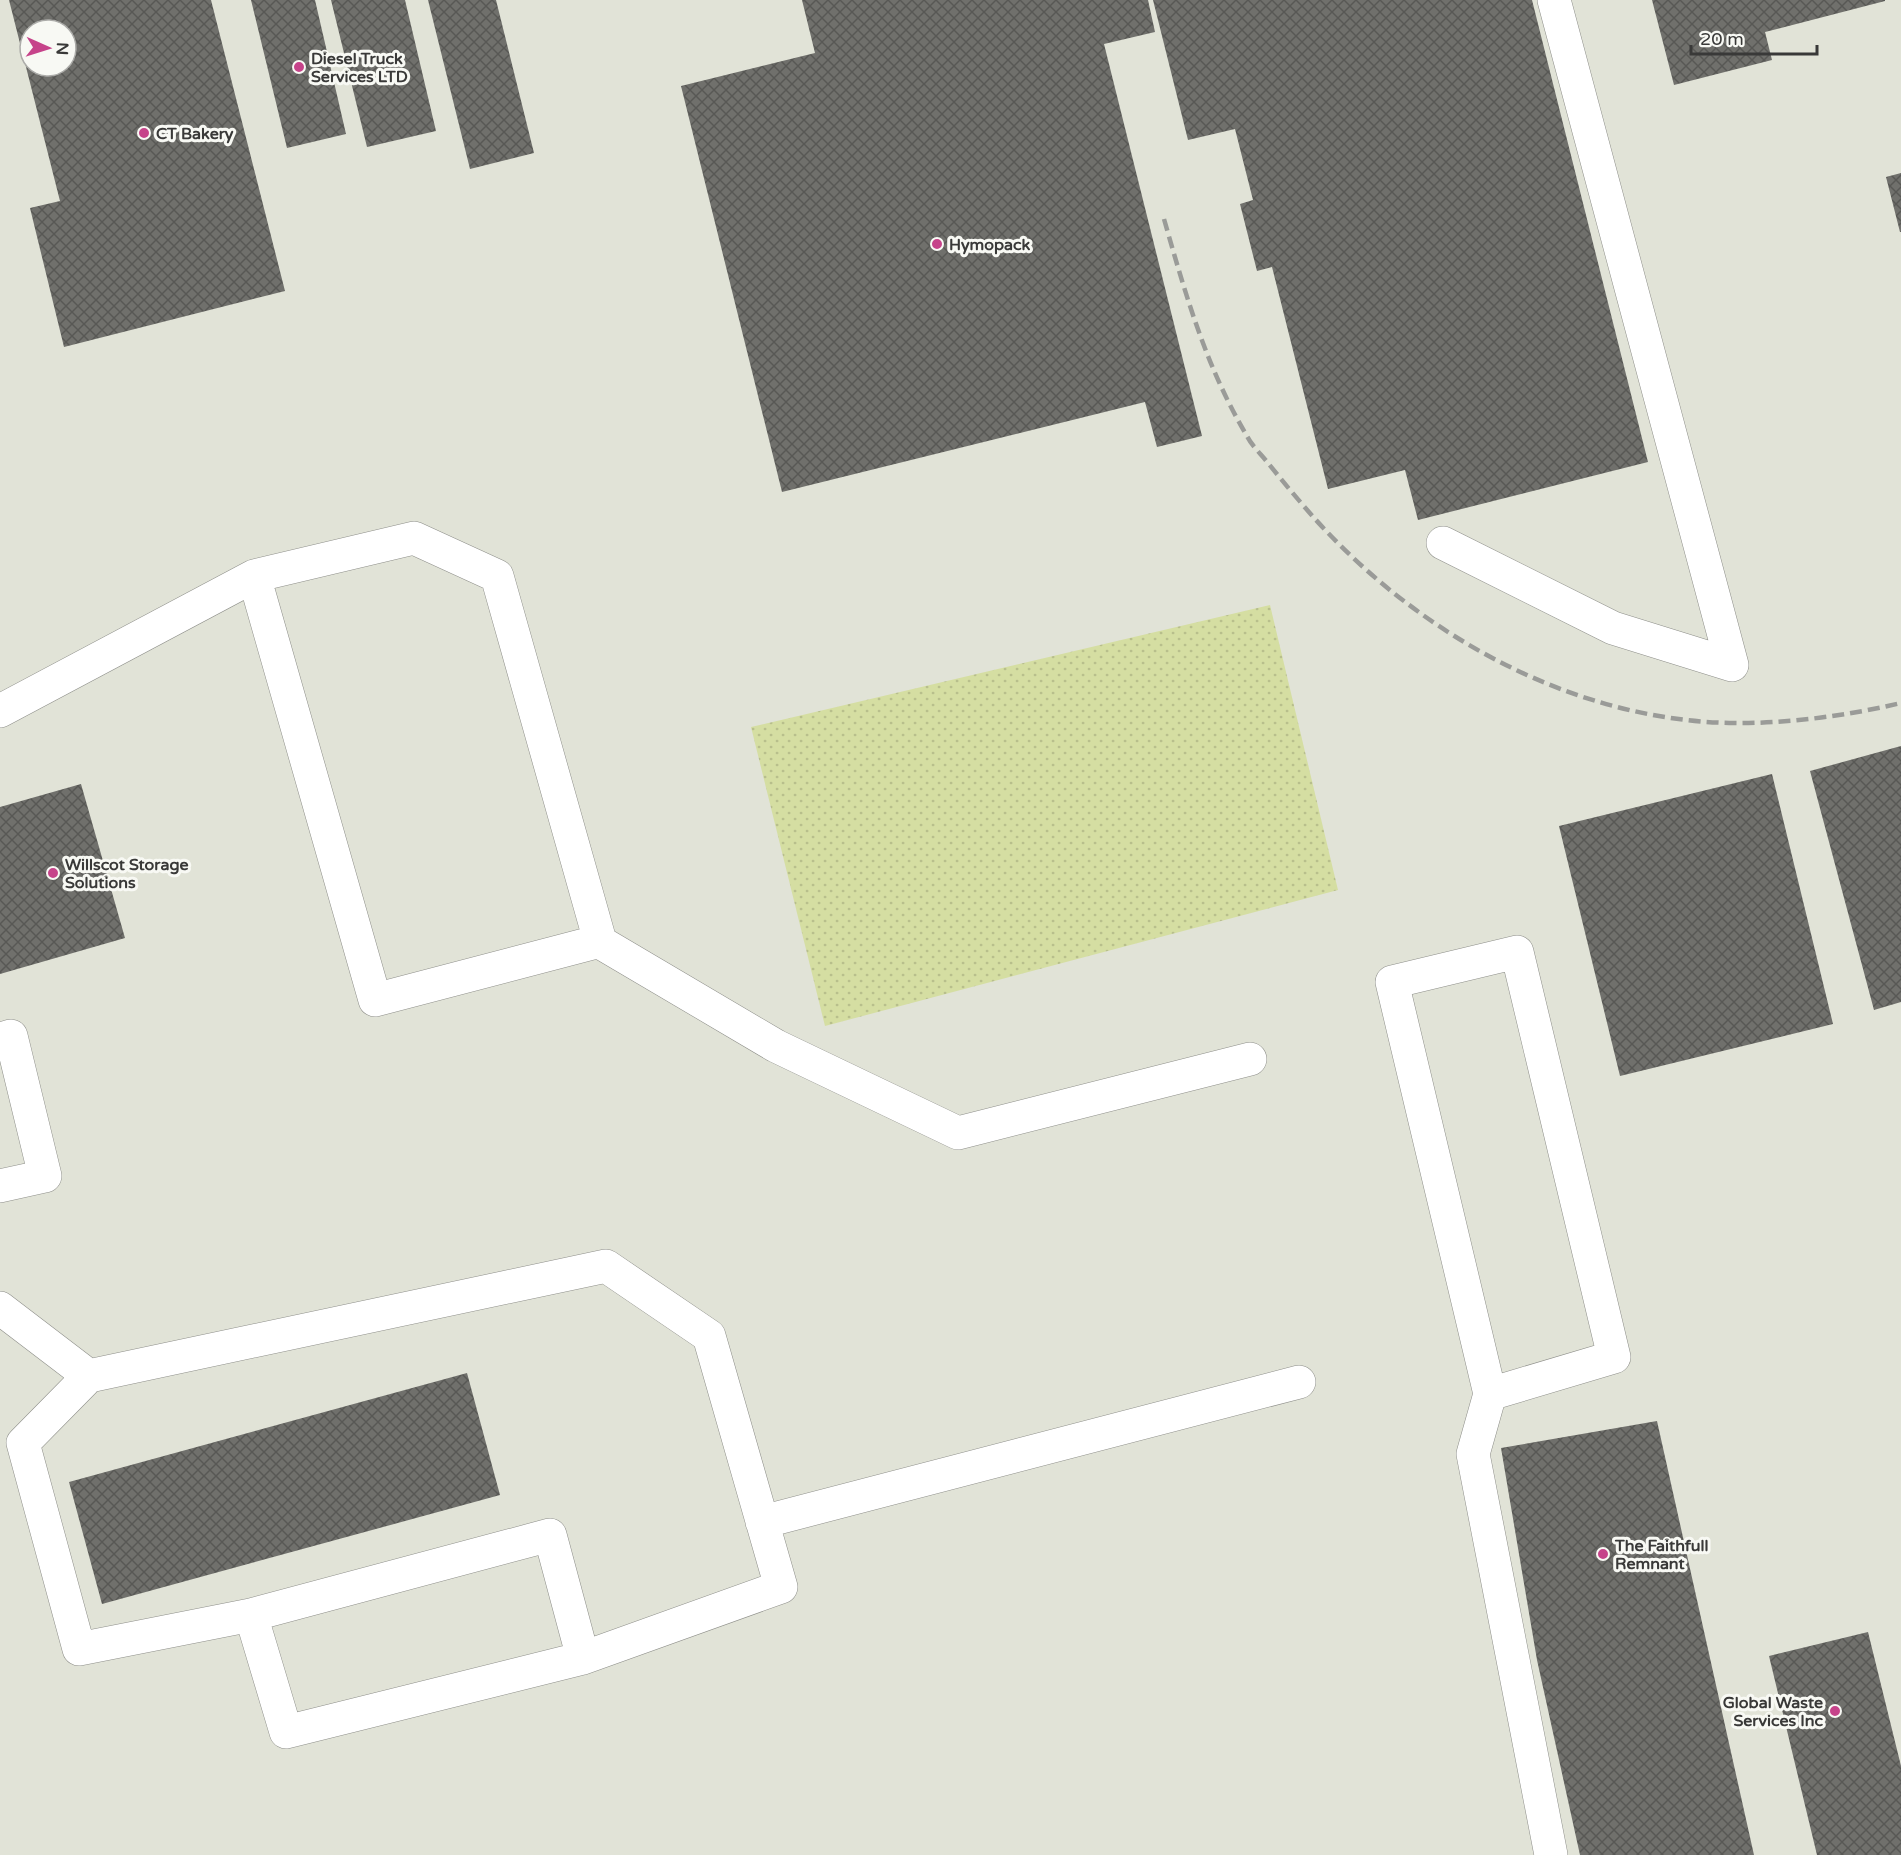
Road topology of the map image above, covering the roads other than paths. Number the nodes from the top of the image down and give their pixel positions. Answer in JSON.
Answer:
{"nodes":[{"id":1,"x":1554,"y":0,"type":"edge"},
{"id":2,"x":1443,"y":543,"type":"dead end"},
{"id":3,"x":254,"y":576,"type":"junction"},
{"id":4,"x":0,"y":711,"type":"edge"},
{"id":5,"x":597,"y":941,"type":"junction"},
{"id":6,"x":0,"y":1039,"type":"edge"},
{"id":7,"x":1250,"y":1059,"type":"dead end"},
{"id":8,"x":0,"y":1186,"type":"edge"},
{"id":9,"x":0,"y":1308,"type":"edge"},
{"id":10,"x":89,"y":1376,"type":"junction"},
{"id":11,"x":1299,"y":1382,"type":"dead end"},
{"id":12,"x":1490,"y":1394,"type":"junction"},
{"id":13,"x":762,"y":1522,"type":"junction"},
{"id":14,"x":251,"y":1615,"type":"junction"},
{"id":15,"x":583,"y":1658,"type":"junction"},
{"id":16,"x":1551,"y":1855,"type":"edge"}],
"edges":[{"from":1,"to":2,"type":"lane"},
{"from":3,"to":4,"type":"lane"},
{"from":3,"to":5,"type":"lane"},
{"from":3,"to":5,"type":"lane"},
{"from":5,"to":7,"type":"lane"},
{"from":6,"to":8,"type":"lane"},
{"from":9,"to":10,"type":"lane"},
{"from":10,"to":13,"type":"lane"},
{"from":10,"to":14,"type":"lane"},
{"from":11,"to":13,"type":"lane"},
{"from":12,"to":12,"type":"lane"},
{"from":12,"to":16,"type":"lane"},
{"from":13,"to":15,"type":"lane"},
{"from":14,"to":15,"type":"lane"},
{"from":14,"to":15,"type":"lane"}]}
